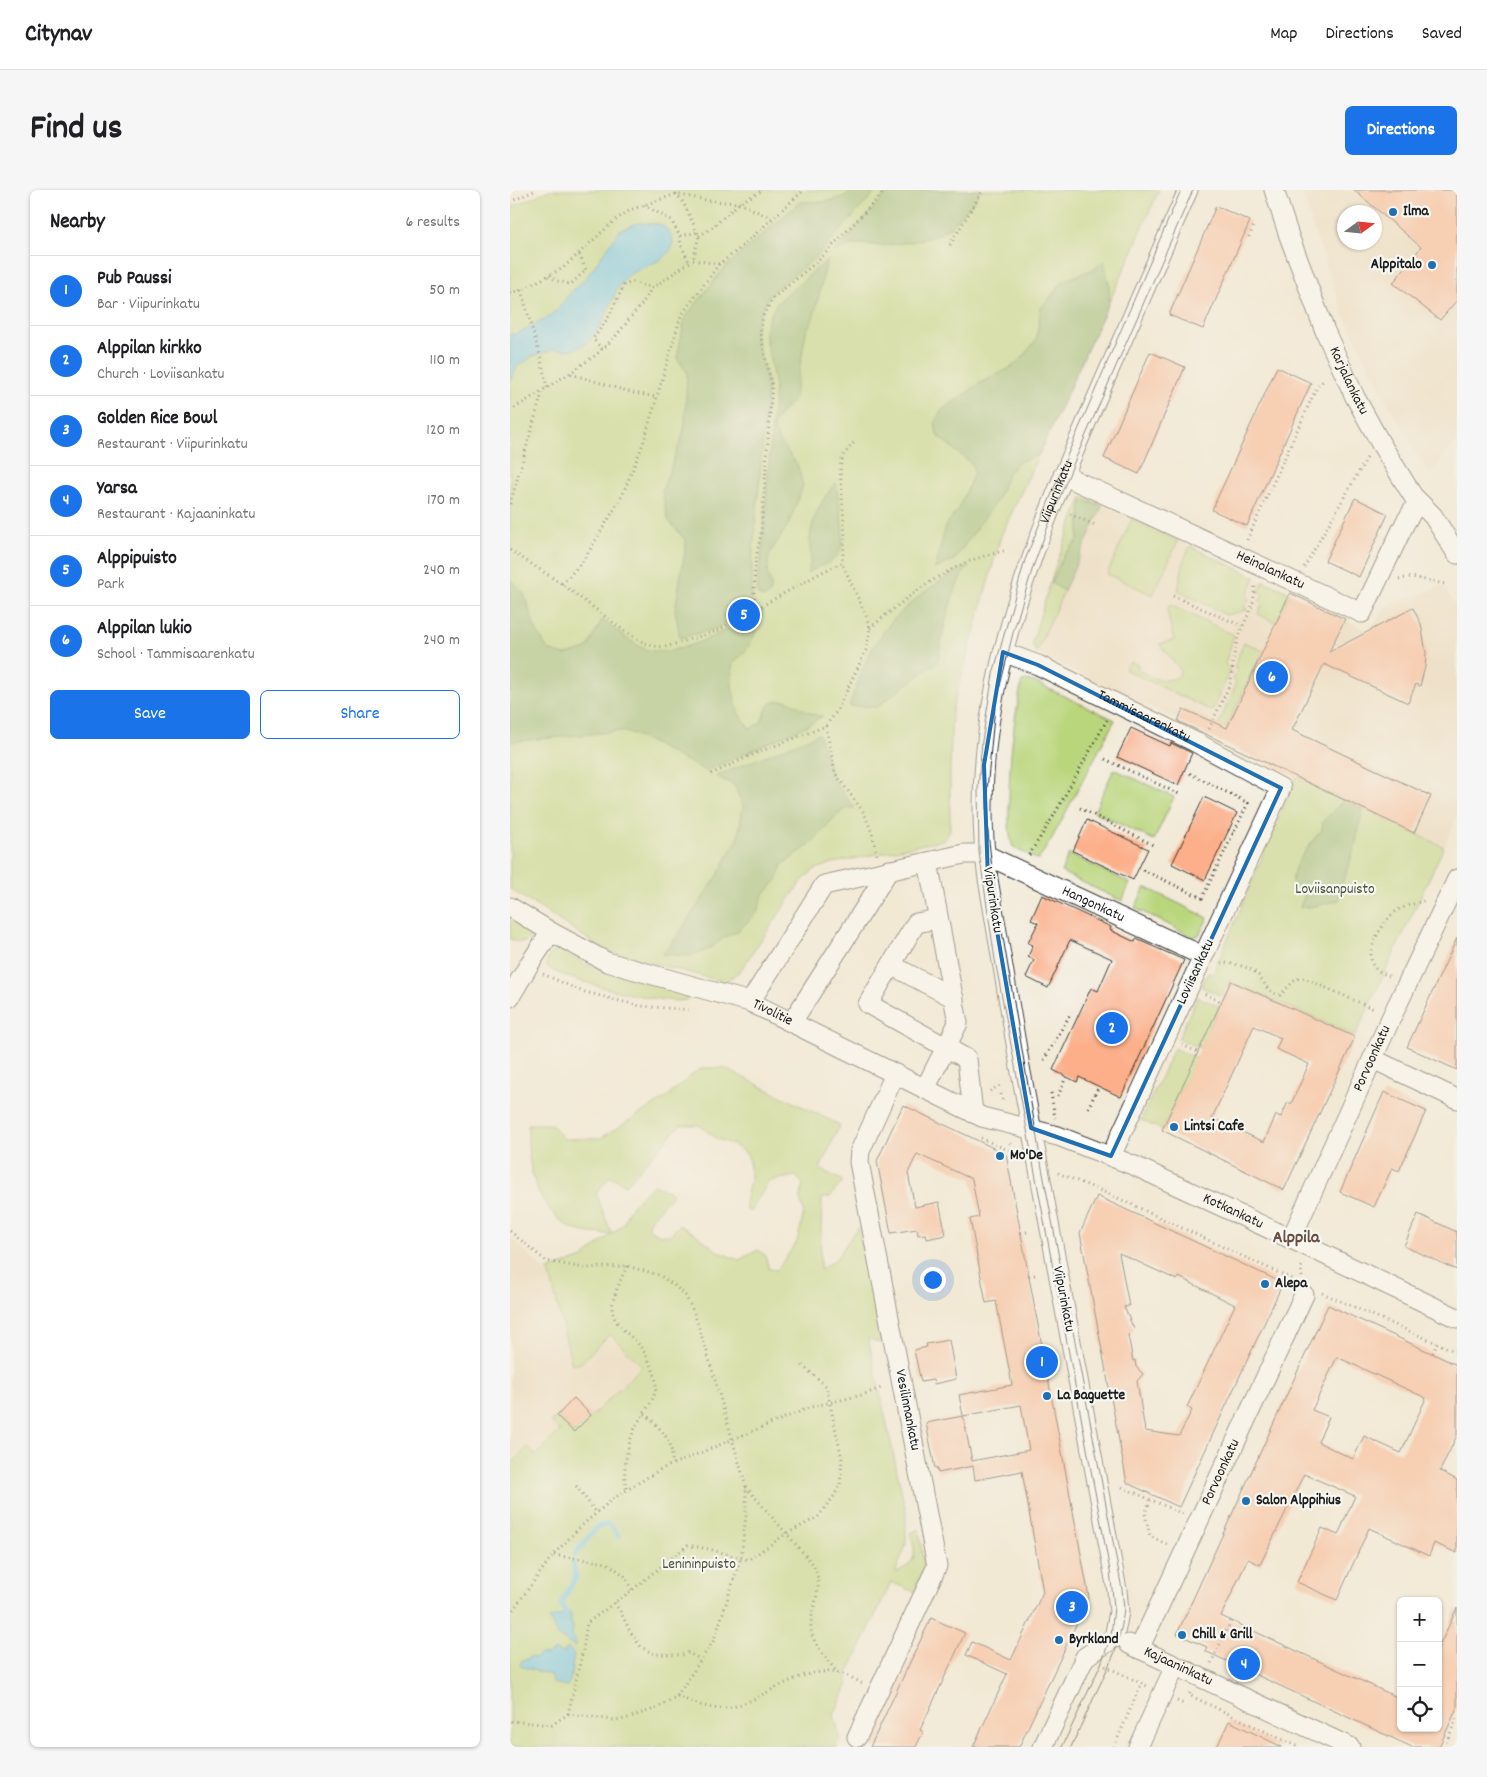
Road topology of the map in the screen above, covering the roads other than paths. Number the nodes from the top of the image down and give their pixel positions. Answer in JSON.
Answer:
{"nodes":[{"id":1,"x":1188,"y":190,"type":"edge"},
{"id":2,"x":1274,"y":190,"type":"edge"},
{"id":3,"x":1063,"y":476,"type":"junction"},
{"id":4,"x":1418,"y":502,"type":"junction"},
{"id":5,"x":1457,"y":554,"type":"edge"},
{"id":6,"x":1003,"y":652,"type":"junction"},
{"id":7,"x":1281,"y":788,"type":"joint"},
{"id":8,"x":984,"y":854,"type":"junction"},
{"id":9,"x":928,"y":862,"type":"junction"},
{"id":10,"x":883,"y":864,"type":"junction"},
{"id":11,"x":1457,"y":880,"type":"edge"},
{"id":12,"x":510,"y":907,"type":"edge"},
{"id":13,"x":938,"y":919,"type":"junction"},
{"id":14,"x":551,"y":932,"type":"junction"},
{"id":15,"x":1203,"y":956,"type":"junction"},
{"id":16,"x":891,"y":965,"type":"junction"},
{"id":17,"x":510,"y":997,"type":"edge"},
{"id":18,"x":954,"y":998,"type":"junction"},
{"id":19,"x":750,"y":1002,"type":"junction"},
{"id":20,"x":792,"y":1022,"type":"junction"},
{"id":21,"x":947,"y":1046,"type":"junction"},
{"id":22,"x":1373,"y":1059,"type":"junction"},
{"id":23,"x":895,"y":1074,"type":"junction"},
{"id":24,"x":925,"y":1089,"type":"junction"},
{"id":25,"x":1457,"y":1098,"type":"edge"},
{"id":26,"x":973,"y":1113,"type":"junction"},
{"id":27,"x":1031,"y":1128,"type":"junction"},
{"id":28,"x":1110,"y":1156,"type":"junction"},
{"id":29,"x":1290,"y":1239,"type":"junction"},
{"id":30,"x":1306,"y":1289,"type":"road end"},
{"id":31,"x":1457,"y":1318,"type":"edge"},
{"id":32,"x":1114,"y":1638,"type":"junction"},
{"id":33,"x":1139,"y":1649,"type":"junction"},
{"id":34,"x":1175,"y":1666,"type":"junction"},
{"id":35,"x":857,"y":1737,"type":"dead end"},
{"id":36,"x":1043,"y":1747,"type":"edge"},
{"id":37,"x":1138,"y":1747,"type":"edge"},
{"id":38,"x":1350,"y":1747,"type":"edge"}],
"edges":[{"from":1,"to":3,"type":"street","name":"Viipurinkatu"},
{"from":2,"to":4,"type":"street","name":"Karjalankatu"},
{"from":3,"to":4,"type":"street","name":"Heinolankatu"},
{"from":3,"to":6,"type":"street","name":"Viipurinkatu"},
{"from":4,"to":5,"type":"street","name":"Karjalankatu"},
{"from":6,"to":7,"type":"street","name":"Tammisaarenkatu"},
{"from":6,"to":8,"type":"street","name":"Viipurinkatu"},
{"from":7,"to":15,"type":"street","name":"Loviisankatu"},
{"from":8,"to":9,"type":"street"},
{"from":8,"to":15,"type":"street","name":"Hangonkatu"},
{"from":8,"to":27,"type":"street","name":"Viipurinkatu"},
{"from":9,"to":10,"type":"street"},
{"from":9,"to":13,"type":"street"},
{"from":10,"to":19,"type":"street"},
{"from":10,"to":20,"type":"street"},
{"from":11,"to":22,"type":"street","name":"Porvoonkatu"},
{"from":12,"to":14,"type":"street","name":"Tivolitie"},
{"from":13,"to":16,"type":"street"},
{"from":13,"to":18,"type":"street"},
{"from":14,"to":17,"type":"street"},
{"from":14,"to":19,"type":"street","name":"Tivolitie"},
{"from":15,"to":28,"type":"street","name":"Loviisankatu"},
{"from":16,"to":18,"type":"street"},
{"from":16,"to":21,"type":"street"},
{"from":18,"to":21,"type":"street"},
{"from":19,"to":20,"type":"street","name":"Tivolitie"},
{"from":20,"to":23,"type":"street","name":"Tivolitie"},
{"from":21,"to":24,"type":"street"},
{"from":21,"to":26,"type":"street"},
{"from":22,"to":25,"type":"street"},
{"from":22,"to":29,"type":"street","name":"Porvoonkatu"},
{"from":23,"to":24,"type":"street","name":"Tivolitie"},
{"from":23,"to":35,"type":"street","name":"Vesilinnankatu"},
{"from":24,"to":26,"type":"street","name":"Tivolitie"},
{"from":26,"to":27,"type":"street","name":"Tivolitie"},
{"from":27,"to":28,"type":"street","name":"Kotkankatu"},
{"from":27,"to":32,"type":"street","name":"Viipurinkatu"},
{"from":28,"to":29,"type":"street","name":"Kotkankatu"},
{"from":29,"to":31,"type":"street","name":"Kotkankatu"},
{"from":30,"to":33,"type":"street","name":"Porvoonkatu"},
{"from":32,"to":33,"type":"street","name":"Kajaaninkatu"},
{"from":32,"to":36,"type":"street"},
{"from":33,"to":34,"type":"street","name":"Kajaaninkatu"},
{"from":34,"to":37,"type":"street"},
{"from":34,"to":38,"type":"street","name":"Kajaaninkatu"}]}
